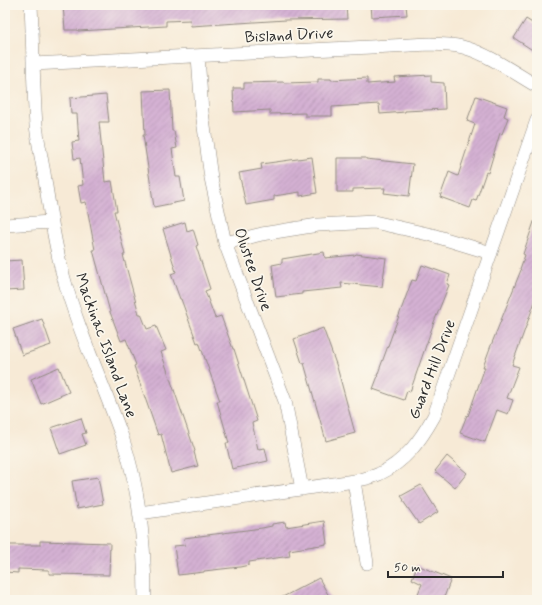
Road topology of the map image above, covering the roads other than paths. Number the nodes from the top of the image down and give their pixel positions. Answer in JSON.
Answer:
{"nodes":[{"id":1,"x":31,"y":5,"type":"edge"},
{"id":2,"x":198,"y":56,"type":"junction"},
{"id":3,"x":33,"y":64,"type":"junction"},
{"id":4,"x":537,"y":86,"type":"edge"},
{"id":5,"x":537,"y":120,"type":"edge"},
{"id":6,"x":51,"y":222,"type":"junction"},
{"id":7,"x":5,"y":225,"type":"edge"},
{"id":8,"x":225,"y":243,"type":"junction"},
{"id":9,"x":491,"y":253,"type":"junction"},
{"id":10,"x":354,"y":481,"type":"junction"},
{"id":11,"x":302,"y":489,"type":"junction"},
{"id":12,"x":140,"y":513,"type":"junction"},
{"id":13,"x":368,"y":564,"type":"dead end"},
{"id":14,"x":145,"y":600,"type":"edge"}],
"edges":[{"from":1,"to":3,"type":"street","name":"Mackinac Island Lane"},
{"from":2,"to":3,"type":"street","name":"Bisland Drive"},
{"from":2,"to":4,"type":"street","name":"Bisland Drive"},
{"from":2,"to":8,"type":"street","name":"Olustee Drive"},
{"from":3,"to":6,"type":"street","name":"Mackinac Island Lane"},
{"from":5,"to":9,"type":"street","name":"Guard Hill Drive"},
{"from":6,"to":7,"type":"street"},
{"from":6,"to":12,"type":"street","name":"Mackinac Island Lane"},
{"from":8,"to":9,"type":"street"},
{"from":8,"to":11,"type":"street","name":"Olustee Drive"},
{"from":9,"to":10,"type":"street","name":"Guard Hill Drive"},
{"from":10,"to":11,"type":"street","name":"Guard Hill Drive"},
{"from":10,"to":13,"type":"street"},
{"from":11,"to":12,"type":"street","name":"Guard Hill Drive"},
{"from":12,"to":14,"type":"street","name":"Mackinac Island Lane"}]}
